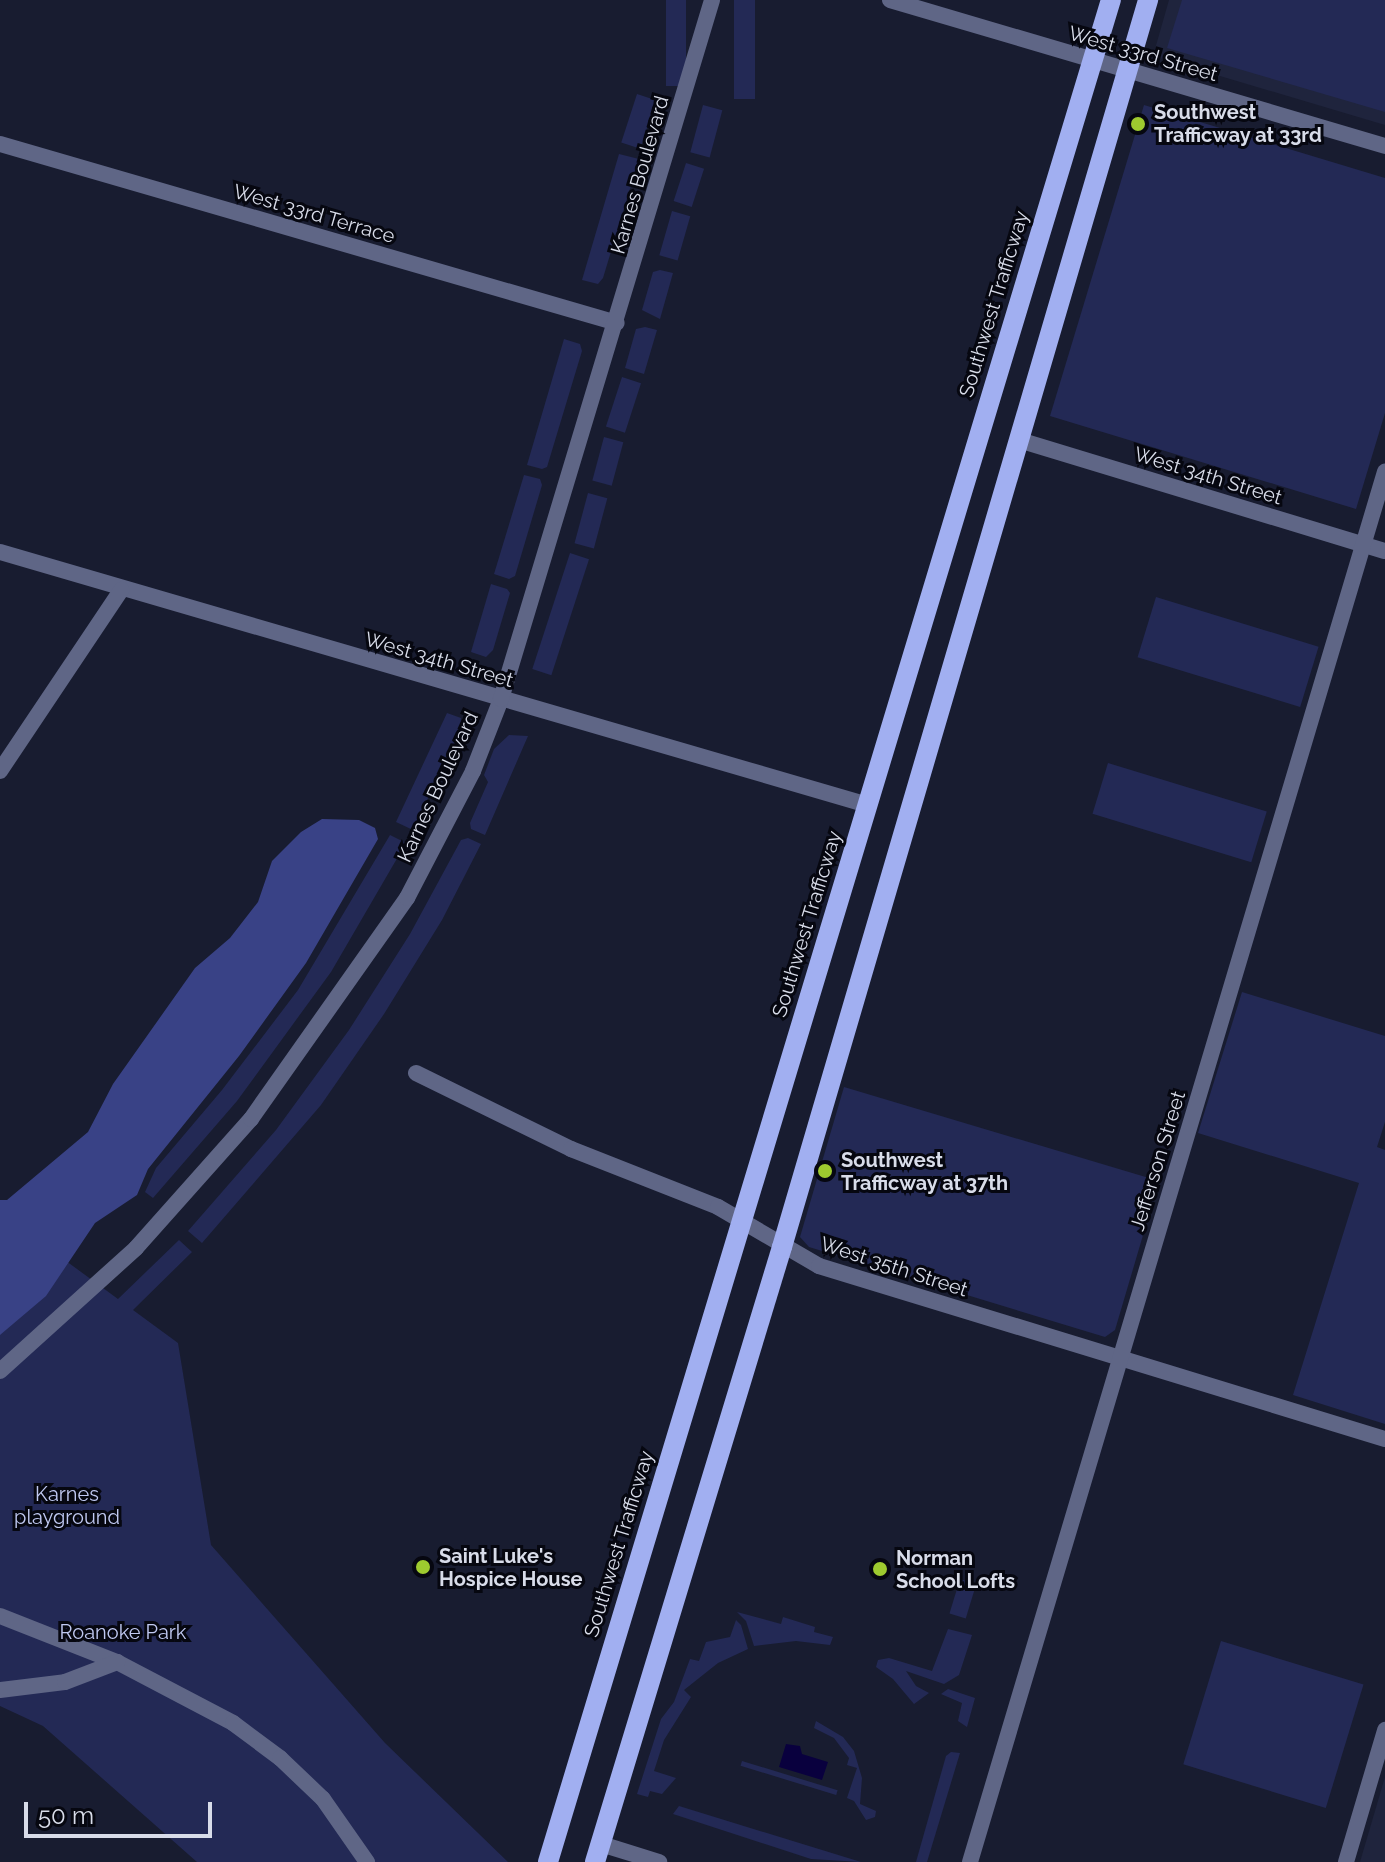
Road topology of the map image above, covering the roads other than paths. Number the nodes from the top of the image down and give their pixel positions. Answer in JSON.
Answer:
{"nodes":[{"id":1,"x":712,"y":0,"type":"edge"},
{"id":2,"x":890,"y":0,"type":"edge"},
{"id":3,"x":1111,"y":0,"type":"edge"},
{"id":4,"x":1148,"y":0,"type":"edge"},
{"id":5,"x":1093,"y":60,"type":"junction"},
{"id":6,"x":1128,"y":70,"type":"junction"},
{"id":7,"x":0,"y":144,"type":"edge"},
{"id":8,"x":1385,"y":146,"type":"edge"},
{"id":9,"x":617,"y":323,"type":"junction"},
{"id":10,"x":1019,"y":440,"type":"junction"},
{"id":11,"x":1385,"y":472,"type":"edge"},
{"id":12,"x":1363,"y":544,"type":"junction"},
{"id":13,"x":1385,"y":551,"type":"edge"},
{"id":14,"x":0,"y":552,"type":"edge"},
{"id":15,"x":121,"y":590,"type":"junction"},
{"id":16,"x":501,"y":699,"type":"junction"},
{"id":17,"x":0,"y":771,"type":"edge"},
{"id":18,"x":868,"y":805,"type":"junction"},
{"id":19,"x":416,"y":1073,"type":"dead end"},
{"id":20,"x":741,"y":1223,"type":"junction"},
{"id":21,"x":782,"y":1247,"type":"junction"},
{"id":22,"x":1121,"y":1359,"type":"junction"},
{"id":23,"x":0,"y":1371,"type":"edge"},
{"id":24,"x":1385,"y":1439,"type":"edge"},
{"id":25,"x":0,"y":1616,"type":"edge"},
{"id":26,"x":117,"y":1662,"type":"junction"},
{"id":27,"x":0,"y":1690,"type":"edge"},
{"id":28,"x":1385,"y":1730,"type":"edge"},
{"id":29,"x":598,"y":1853,"type":"edge"},
{"id":30,"x":367,"y":1862,"type":"edge"},
{"id":31,"x":548,"y":1862,"type":"edge"},
{"id":32,"x":659,"y":1862,"type":"edge"},
{"id":33,"x":970,"y":1862,"type":"edge"},
{"id":34,"x":1346,"y":1862,"type":"edge"}],
"edges":[{"from":1,"to":9,"type":"street","name":"Karnes Boulevard"},
{"from":2,"to":5,"type":"street","name":"West 33rd Street"},
{"from":3,"to":5,"type":"main road","name":"Southwest Trafficway"},
{"from":4,"to":6,"type":"main road"},
{"from":5,"to":6,"type":"street","name":"West 33rd Street"},
{"from":5,"to":18,"type":"main road","name":"Southwest Trafficway"},
{"from":6,"to":8,"type":"street","name":"West 33rd Street"},
{"from":6,"to":10,"type":"main road"},
{"from":7,"to":9,"type":"street","name":"West 33rd Terrace"},
{"from":9,"to":16,"type":"street","name":"Karnes Boulevard"},
{"from":10,"to":12,"type":"street","name":"West 34th Street"},
{"from":10,"to":21,"type":"main road"},
{"from":11,"to":12,"type":"street","name":"Jefferson Street"},
{"from":12,"to":13,"type":"street","name":"West 34th Street"},
{"from":12,"to":22,"type":"street","name":"Jefferson Street"},
{"from":14,"to":15,"type":"street","name":"West 34th Street"},
{"from":15,"to":16,"type":"street","name":"West 34th Street"},
{"from":15,"to":17,"type":"street"},
{"from":16,"to":18,"type":"street","name":"West 34th Street"},
{"from":16,"to":23,"type":"street","name":"Karnes Boulevard"},
{"from":18,"to":20,"type":"main road","name":"Southwest Trafficway"},
{"from":19,"to":20,"type":"street","name":"West 35th Street"},
{"from":20,"to":21,"type":"street","name":"West 35th Street"},
{"from":20,"to":31,"type":"main road","name":"Southwest Trafficway"},
{"from":21,"to":22,"type":"street","name":"West 35th Street"},
{"from":21,"to":29,"type":"main road"},
{"from":22,"to":24,"type":"street","name":"West 35th Street"},
{"from":22,"to":33,"type":"street","name":"Jefferson Street"},
{"from":25,"to":26,"type":"street"},
{"from":26,"to":27,"type":"street"},
{"from":26,"to":30,"type":"street"},
{"from":28,"to":34,"type":"street"},
{"from":29,"to":32,"type":"street"}]}
